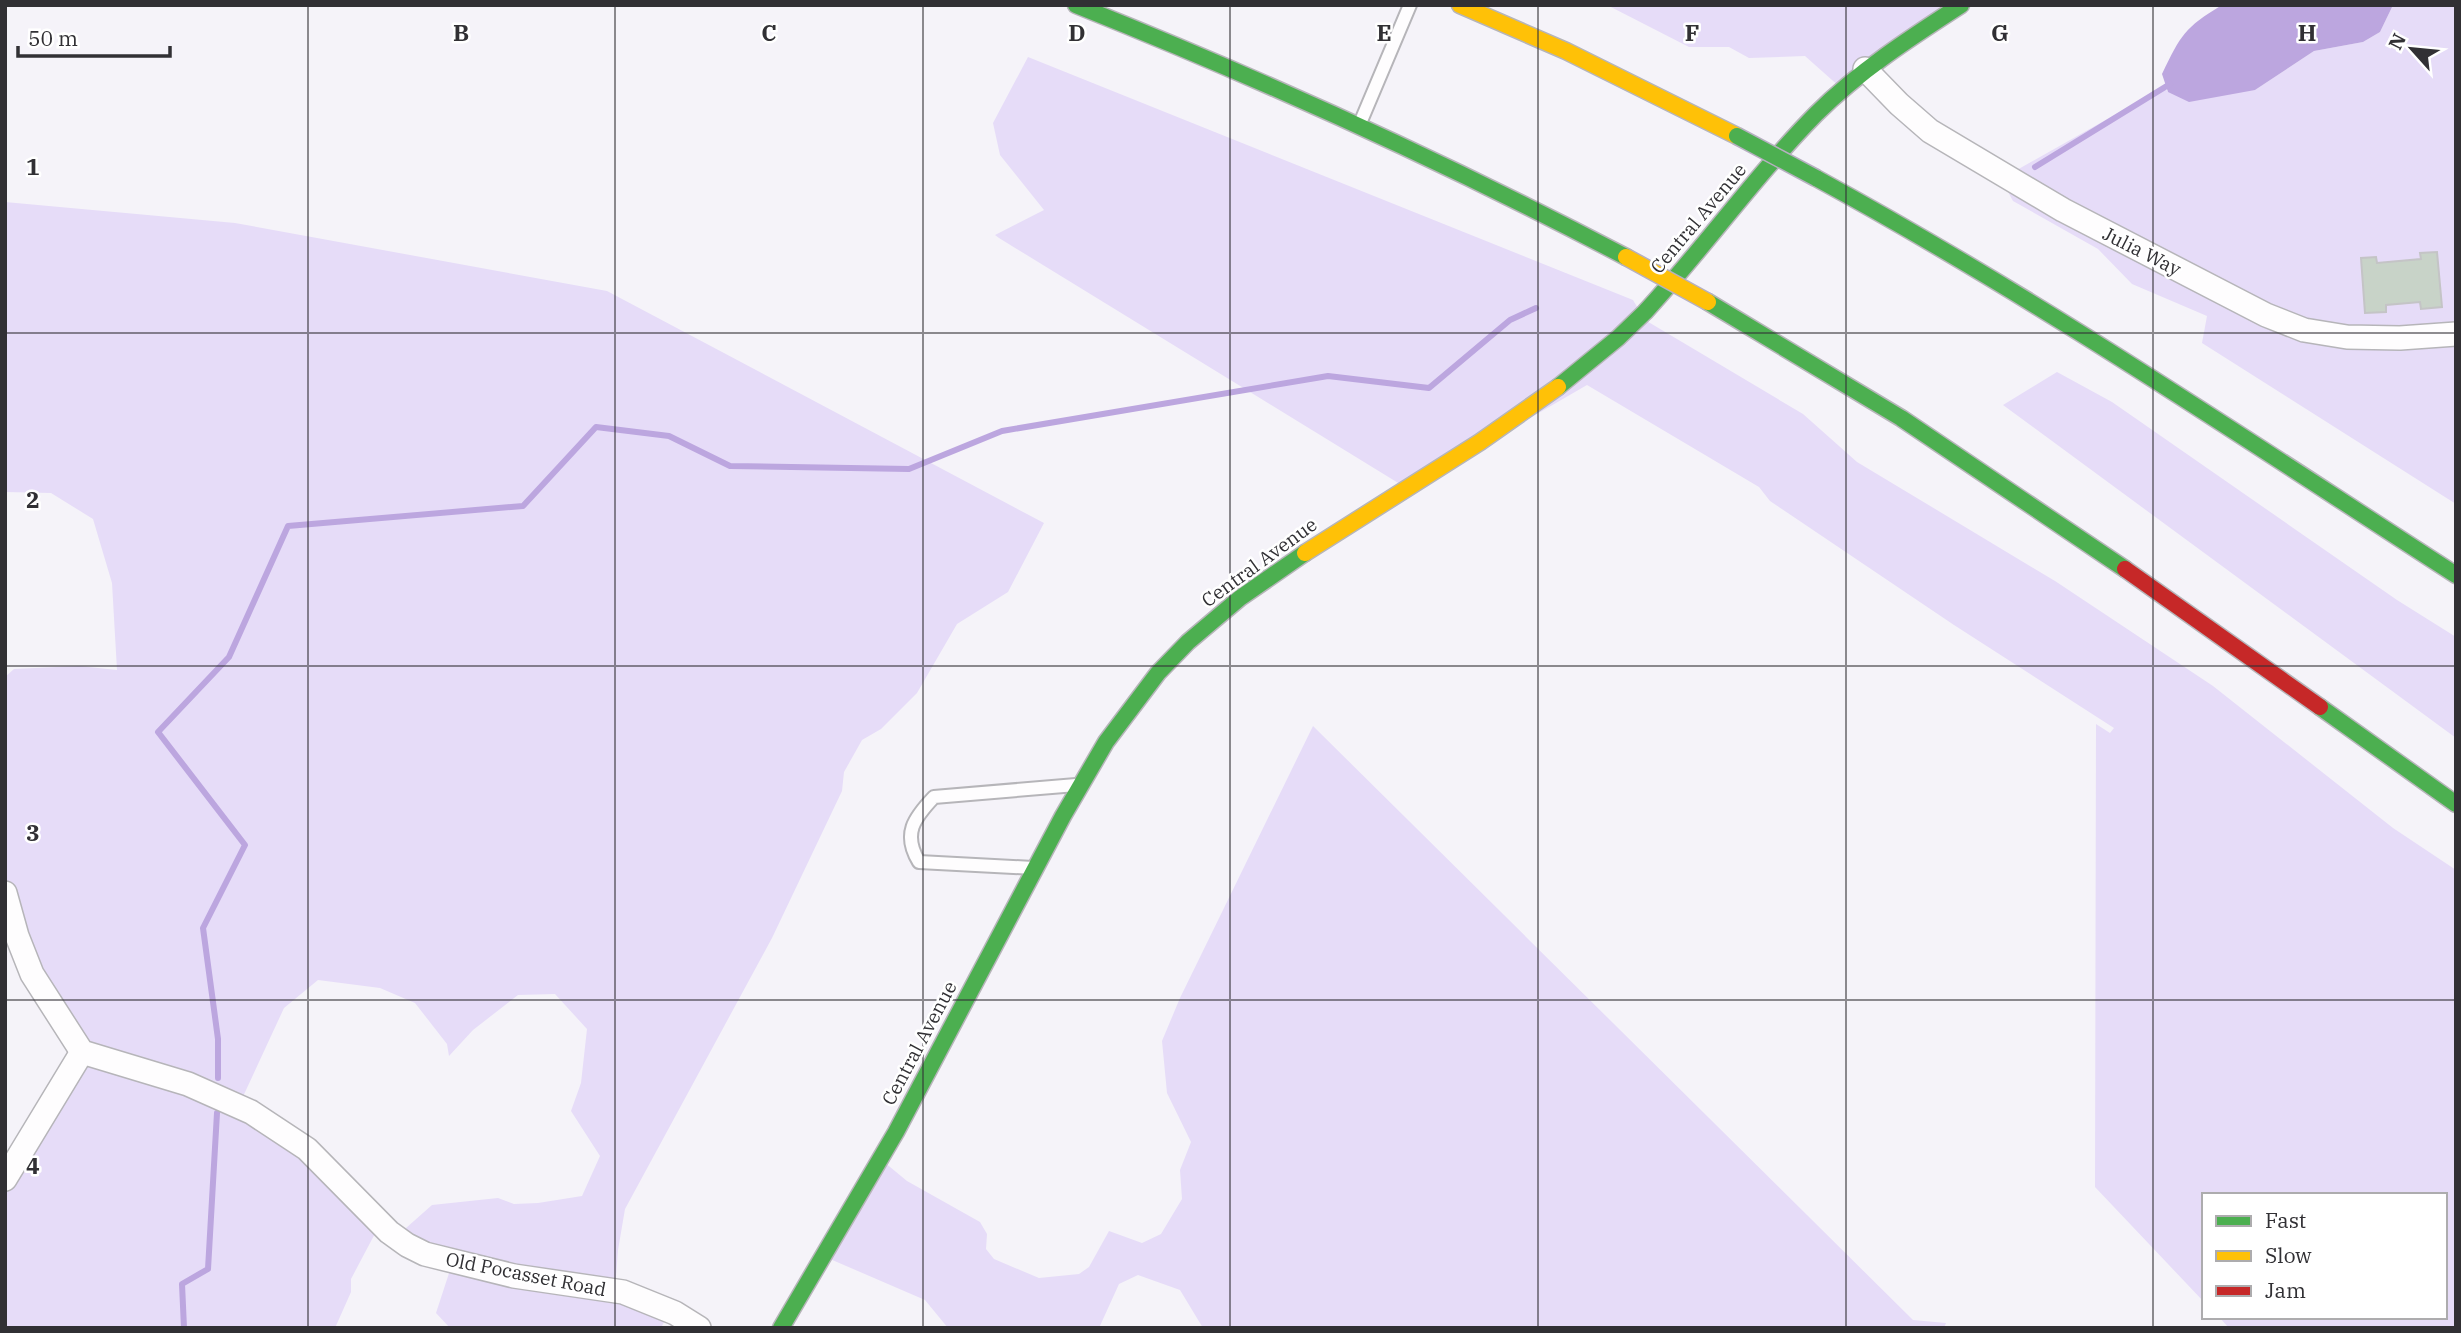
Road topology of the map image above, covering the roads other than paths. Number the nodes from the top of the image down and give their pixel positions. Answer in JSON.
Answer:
{"nodes":[{"id":1,"x":1076,"y":5,"type":"edge"},
{"id":2,"x":1410,"y":5,"type":"edge"},
{"id":3,"x":1460,"y":5,"type":"edge"},
{"id":4,"x":1961,"y":5,"type":"edge"},
{"id":5,"x":1865,"y":69,"type":"junction"},
{"id":6,"x":1359,"y":124,"type":"junction"},
{"id":7,"x":2456,"y":334,"type":"edge"},
{"id":8,"x":2456,"y":575,"type":"edge"},
{"id":9,"x":1082,"y":785,"type":"junction"},
{"id":10,"x":2456,"y":804,"type":"edge"},
{"id":11,"x":1037,"y":868,"type":"junction"},
{"id":12,"x":5,"y":893,"type":"edge"},
{"id":13,"x":82,"y":1052,"type":"junction"},
{"id":14,"x":5,"y":1179,"type":"edge"},
{"id":15,"x":699,"y":1328,"type":"edge"},
{"id":16,"x":781,"y":1328,"type":"edge"}],
"edges":[{"from":1,"to":6,"type":"main road"},
{"from":2,"to":6,"type":"lane"},
{"from":3,"to":8,"type":"main road","bridge":true},
{"from":4,"to":5,"type":"main road","name":"Central Avenue"},
{"from":5,"to":7,"type":"street","name":"Julia Way"},
{"from":5,"to":9,"type":"main road","name":"Central Avenue"},
{"from":6,"to":10,"type":"main road","bridge":true},
{"from":9,"to":11,"type":"main road","name":"Central Avenue"},
{"from":9,"to":11,"type":"lane"},
{"from":11,"to":16,"type":"main road","name":"Central Avenue"},
{"from":12,"to":13,"type":"street"},
{"from":13,"to":14,"type":"street"},
{"from":13,"to":15,"type":"street","name":"Old Pocasset Road"}]}
